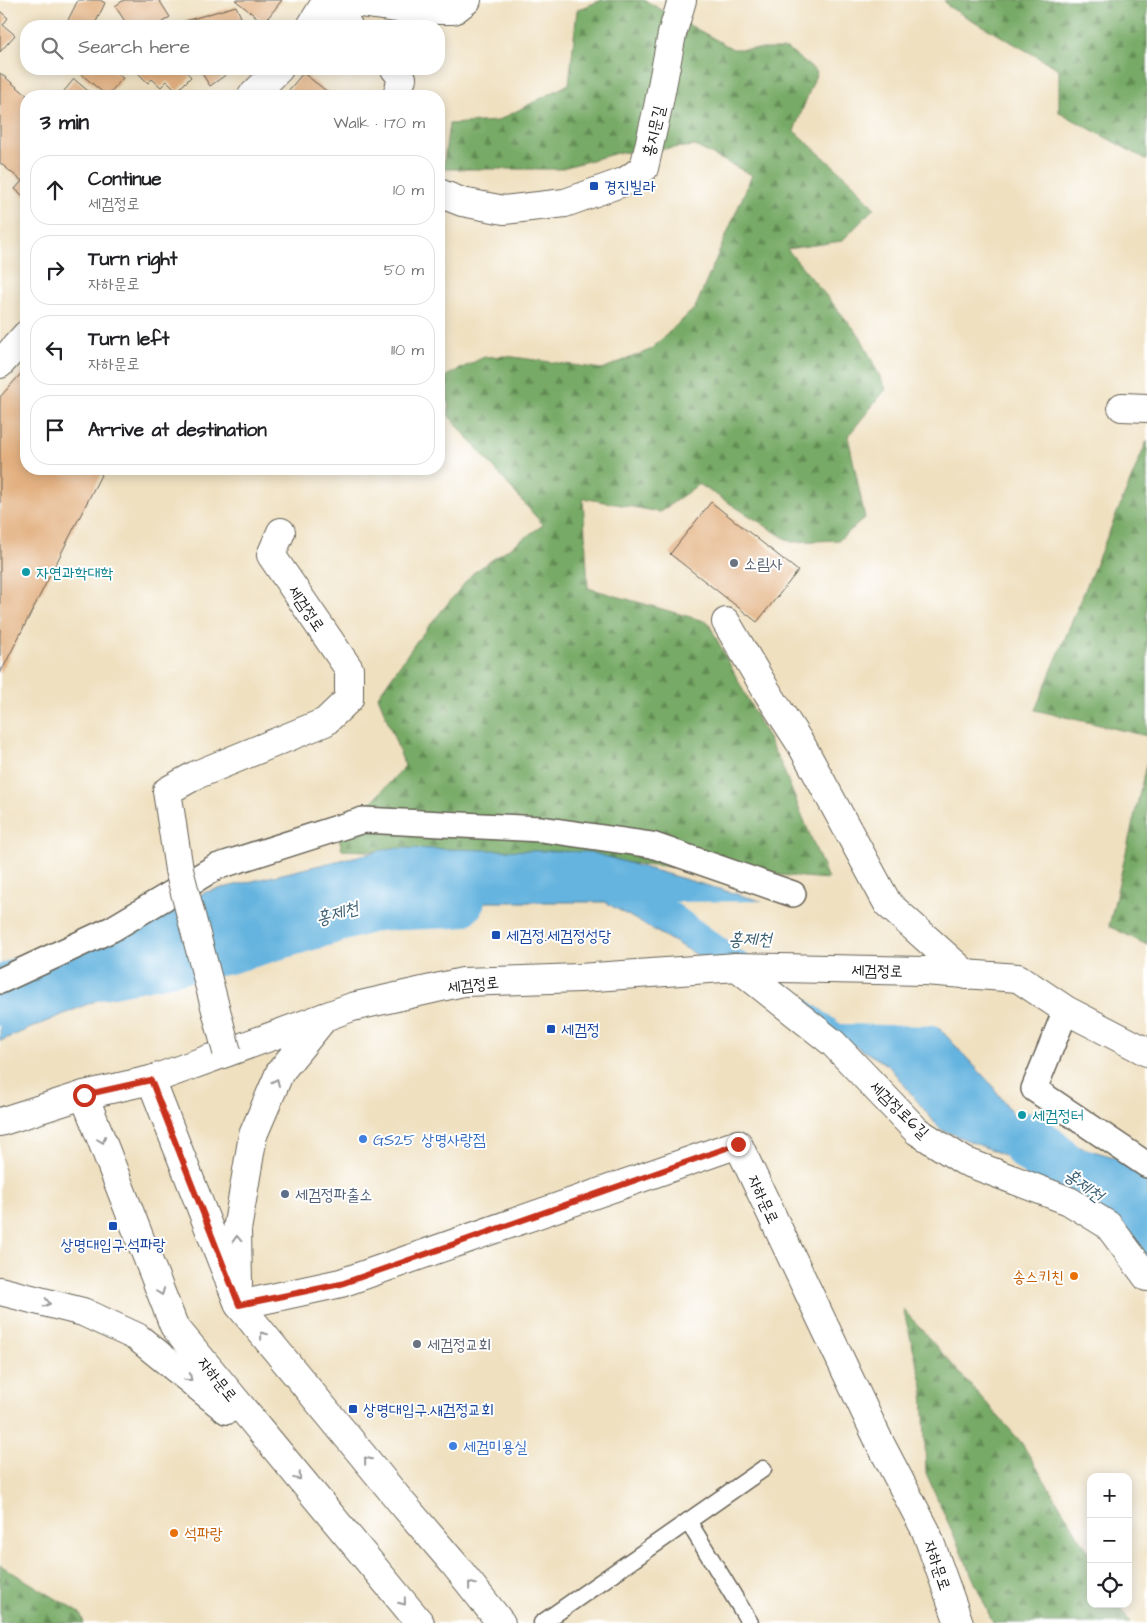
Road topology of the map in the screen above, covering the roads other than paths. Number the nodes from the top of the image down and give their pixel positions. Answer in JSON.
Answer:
{"nodes":[{"id":1,"x":327,"y":0,"type":"edge"},
{"id":2,"x":338,"y":0,"type":"edge"},
{"id":3,"x":467,"y":0,"type":"edge"},
{"id":4,"x":682,"y":0,"type":"edge"},
{"id":5,"x":315,"y":20,"type":"edge"},
{"id":6,"x":273,"y":75,"type":"edge"},
{"id":7,"x":400,"y":75,"type":"edge"},
{"id":8,"x":258,"y":90,"type":"edge"},
{"id":9,"x":398,"y":90,"type":"edge"},
{"id":10,"x":445,"y":195,"type":"edge"},
{"id":11,"x":20,"y":342,"type":"edge"},
{"id":12,"x":0,"y":364,"type":"edge"},
{"id":13,"x":281,"y":532,"type":"dead end"},
{"id":14,"x":726,"y":622,"type":"dead end"},
{"id":15,"x":793,"y":894,"type":"dead end"},
{"id":16,"x":737,"y":967,"type":"junction"},
{"id":17,"x":967,"y":975,"type":"junction"},
{"id":18,"x":0,"y":981,"type":"edge"},
{"id":19,"x":1066,"y":1010,"type":"junction"},
{"id":20,"x":325,"y":1017,"type":"junction"},
{"id":21,"x":227,"y":1052,"type":"junction"},
{"id":22,"x":1147,"y":1052,"type":"edge"},
{"id":23,"x":151,"y":1080,"type":"junction"},
{"id":24,"x":84,"y":1095,"type":"junction"},
{"id":25,"x":0,"y":1122,"type":"edge"},
{"id":26,"x":1147,"y":1165,"type":"edge"},
{"id":27,"x":1147,"y":1277,"type":"edge"},
{"id":28,"x":0,"y":1291,"type":"edge"},
{"id":29,"x":239,"y":1305,"type":"junction"},
{"id":30,"x":273,"y":1447,"type":"junction"},
{"id":31,"x":763,"y":1469,"type":"dead end"},
{"id":32,"x":688,"y":1521,"type":"junction"},
{"id":33,"x":420,"y":1623,"type":"edge"},
{"id":34,"x":501,"y":1623,"type":"edge"},
{"id":35,"x":542,"y":1623,"type":"edge"},
{"id":36,"x":750,"y":1623,"type":"edge"},
{"id":37,"x":959,"y":1623,"type":"edge"}],
"edges":[{"from":1,"to":5,"type":"street"},
{"from":2,"to":3,"type":"street"},
{"from":4,"to":10,"type":"street","name":"홍지문길","number":"홍지문길"},
{"from":6,"to":8,"type":"street"},
{"from":7,"to":9,"type":"street"},
{"from":11,"to":12,"type":"street"},
{"from":13,"to":21,"type":"street","name":"세검정로","bridge":true},
{"from":14,"to":17,"type":"street"},
{"from":15,"to":18,"type":"street"},
{"from":16,"to":17,"type":"street","name":"세검정로"},
{"from":16,"to":20,"type":"street","name":"세검정로"},
{"from":16,"to":27,"type":"street","name":"세검정로6길"},
{"from":17,"to":19,"type":"street","name":"세검정로"},
{"from":19,"to":22,"type":"street","name":"세검정로"},
{"from":19,"to":26,"type":"street"},
{"from":20,"to":21,"type":"street","name":"세검정로"},
{"from":29,"to":20,"type":"street","one_way":true},
{"from":21,"to":23,"type":"street","name":"세검정로"},
{"from":23,"to":24,"type":"street","name":"세검정로"},
{"from":23,"to":29,"type":"street"},
{"from":24,"to":25,"type":"street","name":"세검정로"},
{"from":24,"to":30,"type":"street","name":"자하문로","one_way":true},
{"from":28,"to":30,"type":"street","one_way":true},
{"from":34,"to":29,"type":"street","one_way":true},
{"from":29,"to":37,"type":"street","name":"자하문로"},
{"from":30,"to":33,"type":"street","name":"자하문로","one_way":true},
{"from":31,"to":32,"type":"lane"},
{"from":32,"to":35,"type":"lane"},
{"from":32,"to":36,"type":"lane"}]}
